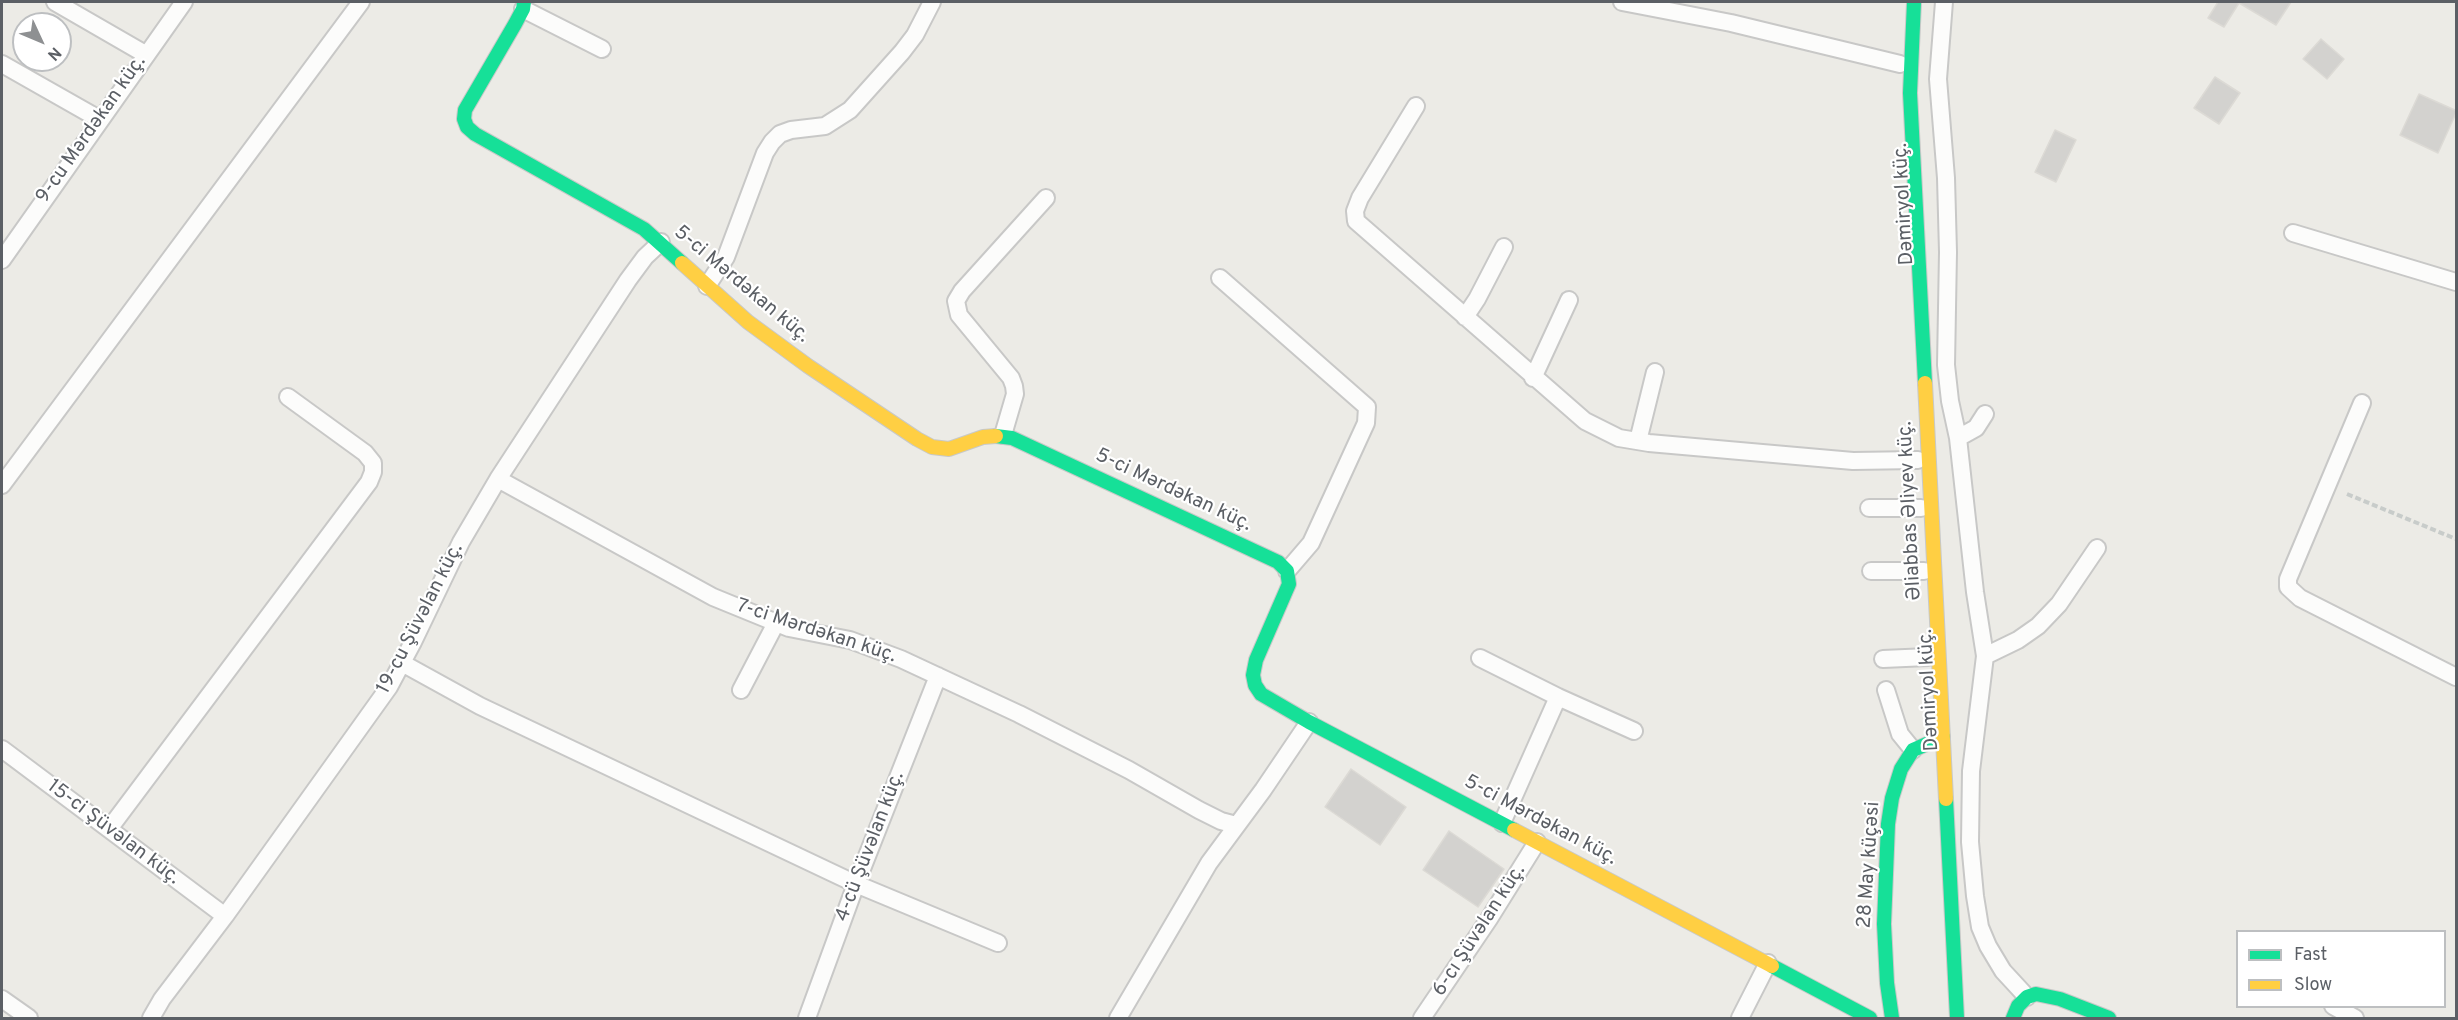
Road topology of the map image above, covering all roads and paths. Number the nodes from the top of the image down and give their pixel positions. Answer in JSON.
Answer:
{"nodes":[{"id":1,"x":55,"y":2,"type":"edge"},
{"id":2,"x":184,"y":2,"type":"edge"},
{"id":3,"x":361,"y":2,"type":"edge"},
{"id":4,"x":932,"y":2,"type":"edge"},
{"id":5,"x":1622,"y":2,"type":"edge"},
{"id":6,"x":1904,"y":2,"type":"edge"},
{"id":7,"x":1914,"y":2,"type":"edge"},
{"id":8,"x":1944,"y":2,"type":"edge"},
{"id":9,"x":524,"y":5,"type":"edge"},
{"id":10,"x":602,"y":49,"type":"dead end"},
{"id":11,"x":145,"y":54,"type":"junction"},
{"id":12,"x":2,"y":64,"type":"edge"},
{"id":13,"x":1900,"y":64,"type":"junction"},
{"id":14,"x":1416,"y":106,"type":"dead end"},
{"id":15,"x":99,"y":119,"type":"junction"},
{"id":16,"x":1047,"y":198,"type":"dead end"},
{"id":17,"x":2293,"y":234,"type":"dead end"},
{"id":18,"x":661,"y":242,"type":"junction"},
{"id":19,"x":1504,"y":247,"type":"dead end"},
{"id":20,"x":2,"y":260,"type":"edge"},
{"id":21,"x":1220,"y":278,"type":"dead end"},
{"id":22,"x":2457,"y":282,"type":"edge"},
{"id":23,"x":707,"y":286,"type":"junction"},
{"id":24,"x":1569,"y":300,"type":"dead end"},
{"id":25,"x":1465,"y":317,"type":"junction"},
{"id":26,"x":1655,"y":372,"type":"dead end"},
{"id":27,"x":1533,"y":378,"type":"junction"},
{"id":28,"x":288,"y":397,"type":"dead end"},
{"id":29,"x":2362,"y":404,"type":"dead end"},
{"id":30,"x":1985,"y":414,"type":"dead end"},
{"id":31,"x":1003,"y":435,"type":"junction"},
{"id":32,"x":1958,"y":438,"type":"junction"},
{"id":33,"x":1638,"y":441,"type":"junction"},
{"id":34,"x":1918,"y":460,"type":"junction"},
{"id":35,"x":498,"y":479,"type":"junction"},
{"id":36,"x":2,"y":485,"type":"edge"},
{"id":37,"x":2347,"y":494,"type":"dead end"},
{"id":38,"x":1869,"y":508,"type":"dead end"},
{"id":39,"x":1921,"y":508,"type":"junction"},
{"id":40,"x":2457,"y":540,"type":"edge"},
{"id":41,"x":2097,"y":548,"type":"dead end"},
{"id":42,"x":1287,"y":571,"type":"junction"},
{"id":43,"x":1871,"y":571,"type":"dead end"},
{"id":44,"x":1924,"y":571,"type":"junction"},
{"id":45,"x":776,"y":623,"type":"junction"},
{"id":46,"x":1985,"y":656,"type":"junction"},
{"id":47,"x":1928,"y":657,"type":"junction"},
{"id":48,"x":1480,"y":658,"type":"dead end"},
{"id":49,"x":1883,"y":659,"type":"dead end"},
{"id":50,"x":402,"y":663,"type":"junction"},
{"id":51,"x":938,"y":676,"type":"junction"},
{"id":52,"x":2457,"y":677,"type":"edge"},
{"id":53,"x":741,"y":690,"type":"dead end"},
{"id":54,"x":1886,"y":690,"type":"dead end"},
{"id":55,"x":1558,"y":697,"type":"junction"},
{"id":56,"x":1309,"y":722,"type":"junction"},
{"id":57,"x":1634,"y":731,"type":"dead end"},
{"id":58,"x":1938,"y":739,"type":"junction"},
{"id":59,"x":2,"y":749,"type":"edge"},
{"id":60,"x":1913,"y":750,"type":"junction"},
{"id":61,"x":1502,"y":824,"type":"junction"},
{"id":62,"x":1236,"y":825,"type":"junction"},
{"id":63,"x":109,"y":829,"type":"junction"},
{"id":64,"x":1537,"y":842,"type":"junction"},
{"id":65,"x":856,"y":884,"type":"junction"},
{"id":66,"x":225,"y":916,"type":"junction"},
{"id":67,"x":998,"y":943,"type":"dead end"},
{"id":68,"x":1768,"y":963,"type":"junction"},
{"id":69,"x":2027,"y":997,"type":"junction"},
{"id":70,"x":2,"y":999,"type":"edge"},
{"id":71,"x":2337,"y":1008,"type":"edge"},
{"id":72,"x":29,"y":1018,"type":"edge"},
{"id":73,"x":151,"y":1018,"type":"edge"},
{"id":74,"x":807,"y":1018,"type":"edge"},
{"id":75,"x":1119,"y":1018,"type":"edge"},
{"id":76,"x":1422,"y":1018,"type":"edge"},
{"id":77,"x":1740,"y":1018,"type":"edge"},
{"id":78,"x":1870,"y":1018,"type":"edge"},
{"id":79,"x":1892,"y":1018,"type":"edge"},
{"id":80,"x":1948,"y":1018,"type":"edge"},
{"id":81,"x":1957,"y":1018,"type":"edge"},
{"id":82,"x":2013,"y":1018,"type":"edge"},
{"id":83,"x":2109,"y":1018,"type":"edge"},
{"id":84,"x":2355,"y":1018,"type":"edge"}],
"edges":[{"from":1,"to":11,"type":"street"},
{"from":2,"to":11,"type":"street","name":"9-cu Mərdəkan küç."},
{"from":3,"to":36,"type":"street"},
{"from":4,"to":23,"type":"street"},
{"from":5,"to":13,"type":"street"},
{"from":6,"to":13,"type":"street","name":"Dəmiryol küç."},
{"from":7,"to":58,"type":"street","name":"Əliabbas Əliyev küç."},
{"from":8,"to":32,"type":"street","name":"Dəmiryol küç."},
{"from":9,"to":10,"type":"street"},
{"from":9,"to":18,"type":"street","name":"5-ci Mərdəkan küç."},
{"from":11,"to":15,"type":"street","name":"9-cu Mərdəkan küç."},
{"from":12,"to":15,"type":"street"},
{"from":13,"to":34,"type":"street","name":"Dəmiryol küç."},
{"from":14,"to":25,"type":"street"},
{"from":15,"to":20,"type":"street","name":"9-cu Mərdəkan küç."},
{"from":16,"to":31,"type":"street"},
{"from":17,"to":22,"type":"street"},
{"from":18,"to":23,"type":"street","name":"5-ci Mərdəkan küç."},
{"from":18,"to":35,"type":"street","name":"19-cu Şüvəlan küç."},
{"from":19,"to":25,"type":"street"},
{"from":21,"to":42,"type":"street"},
{"from":23,"to":31,"type":"street","name":"5-ci Mərdəkan küç."},
{"from":24,"to":27,"type":"street"},
{"from":25,"to":27,"type":"street"},
{"from":26,"to":33,"type":"street"},
{"from":27,"to":33,"type":"street"},
{"from":28,"to":63,"type":"street"},
{"from":29,"to":52,"type":"street"},
{"from":30,"to":32,"type":"street"},
{"from":31,"to":42,"type":"street","name":"5-ci Mərdəkan küç."},
{"from":32,"to":46,"type":"street","name":"Dəmiryol küç."},
{"from":33,"to":34,"type":"street"},
{"from":34,"to":39,"type":"street","name":"Dəmiryol küç."},
{"from":35,"to":45,"type":"street","name":"7-ci Mərdəkan küç."},
{"from":35,"to":50,"type":"street","name":"19-cu Şüvəlan küç."},
{"from":37,"to":40,"type":"path"},
{"from":38,"to":39,"type":"street"},
{"from":39,"to":44,"type":"street","name":"Dəmiryol küç."},
{"from":41,"to":46,"type":"street"},
{"from":42,"to":56,"type":"street","name":"5-ci Mərdəkan küç."},
{"from":43,"to":44,"type":"street"},
{"from":44,"to":47,"type":"street","name":"Dəmiryol küç."},
{"from":45,"to":51,"type":"street","name":"7-ci Mərdəkan küç."},
{"from":45,"to":53,"type":"street"},
{"from":46,"to":69,"type":"street","name":"Dəmiryol küç."},
{"from":47,"to":49,"type":"street"},
{"from":47,"to":58,"type":"street","name":"Dəmiryol küç."},
{"from":48,"to":55,"type":"street"},
{"from":50,"to":65,"type":"street"},
{"from":50,"to":66,"type":"street","name":"19-cu Şüvəlan küç."},
{"from":51,"to":62,"type":"street","name":"7-ci Mərdəkan küç."},
{"from":51,"to":65,"type":"street","name":"4-cü Şüvəlan küç."},
{"from":54,"to":60,"type":"street"},
{"from":55,"to":57,"type":"street"},
{"from":55,"to":61,"type":"street"},
{"from":56,"to":61,"type":"street","name":"5-ci Mərdəkan küç."},
{"from":56,"to":62,"type":"street"},
{"from":58,"to":60,"type":"street"},
{"from":58,"to":80,"type":"street","name":"Dəmiryol küç."},
{"from":58,"to":81,"type":"street","name":"Əliabbas Əliyev küç."},
{"from":59,"to":63,"type":"street","name":"15-ci Şüvəlan küç."},
{"from":60,"to":79,"type":"street","name":"28 May küçəsi"},
{"from":61,"to":64,"type":"street","name":"5-ci Mərdəkan küç."},
{"from":62,"to":75,"type":"street"},
{"from":63,"to":66,"type":"street","name":"15-ci Şüvəlan küç."},
{"from":64,"to":68,"type":"street","name":"5-ci Mərdəkan küç."},
{"from":64,"to":76,"type":"street","name":"6-cı Şüvəlan küç."},
{"from":65,"to":67,"type":"street"},
{"from":65,"to":74,"type":"street","name":"4-cü Şüvəlan küç."},
{"from":66,"to":73,"type":"street","name":"19-cu Şüvəlan küç."},
{"from":68,"to":77,"type":"street"},
{"from":68,"to":78,"type":"street","name":"5-ci Mərdəkan küç."},
{"from":69,"to":82,"type":"street"},
{"from":69,"to":83,"type":"street"},
{"from":70,"to":72,"type":"street"},
{"from":71,"to":84,"type":"street"}]}
